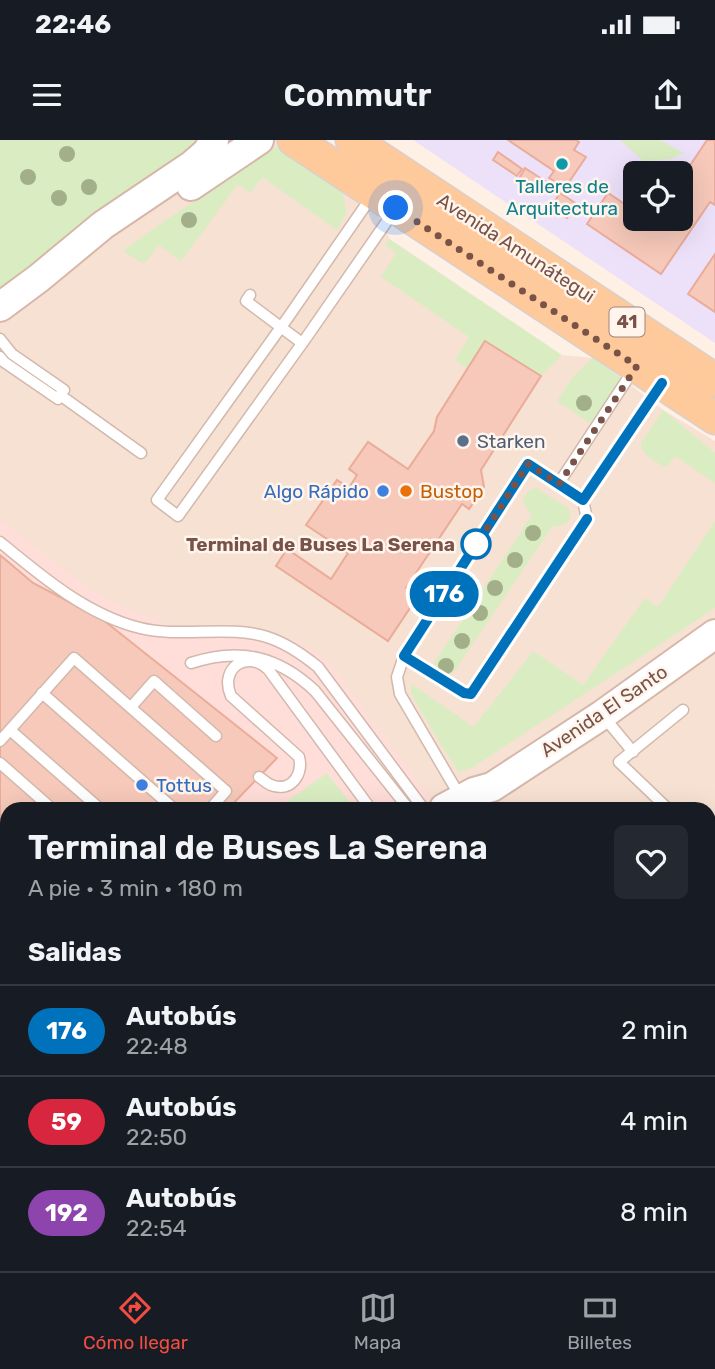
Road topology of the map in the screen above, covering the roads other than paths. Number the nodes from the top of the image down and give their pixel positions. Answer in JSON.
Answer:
{"nodes":[{"id":1,"x":214,"y":140,"type":"edge"},
{"id":2,"x":259,"y":140,"type":"edge"},
{"id":3,"x":294,"y":140,"type":"edge"},
{"id":4,"x":352,"y":140,"type":"edge"},
{"id":5,"x":394,"y":187,"type":"junction"},
{"id":6,"x":39,"y":278,"type":"junction"},
{"id":7,"x":250,"y":296,"type":"dead end"},
{"id":8,"x":0,"y":307,"type":"edge"},
{"id":9,"x":281,"y":327,"type":"junction"},
{"id":10,"x":0,"y":339,"type":"edge"},
{"id":11,"x":302,"y":343,"type":"junction"},
{"id":12,"x":0,"y":357,"type":"edge"},
{"id":13,"x":650,"y":374,"type":"junction"},
{"id":14,"x":715,"y":380,"type":"edge"},
{"id":15,"x":61,"y":395,"type":"junction"},
{"id":16,"x":715,"y":418,"type":"edge"},
{"id":17,"x":141,"y":453,"type":"dead end"},
{"id":18,"x":559,"y":484,"type":"junction"},
{"id":19,"x":583,"y":500,"type":"junction"},
{"id":20,"x":0,"y":542,"type":"edge"},
{"id":21,"x":715,"y":634,"type":"edge"},
{"id":22,"x":404,"y":656,"type":"junction"},
{"id":23,"x":191,"y":663,"type":"dead end"},
{"id":24,"x":42,"y":693,"type":"junction"},
{"id":25,"x":131,"y":707,"type":"junction"},
{"id":26,"x":683,"y":710,"type":"dead end"},
{"id":27,"x":602,"y":715,"type":"junction"},
{"id":28,"x":10,"y":730,"type":"junction"},
{"id":29,"x":216,"y":736,"type":"dead end"},
{"id":30,"x":0,"y":741,"type":"edge"},
{"id":31,"x":633,"y":752,"type":"junction"},
{"id":32,"x":0,"y":763,"type":"edge"},
{"id":33,"x":259,"y":777,"type":"dead end"},
{"id":34,"x":44,"y":802,"type":"edge"},
{"id":35,"x":92,"y":802,"type":"edge"},
{"id":36,"x":166,"y":802,"type":"edge"},
{"id":37,"x":216,"y":802,"type":"edge"},
{"id":38,"x":366,"y":802,"type":"edge"},
{"id":39,"x":403,"y":802,"type":"edge"},
{"id":40,"x":419,"y":802,"type":"edge"},
{"id":41,"x":457,"y":802,"type":"edge"},
{"id":42,"x":462,"y":802,"type":"edge"},
{"id":43,"x":661,"y":802,"type":"edge"}],
"edges":[{"from":1,"to":6,"type":"street"},
{"from":2,"to":6,"type":"street"},
{"from":3,"to":5,"type":"main road","name":"Avenida Amunátegui","number":"41"},
{"from":4,"to":5,"type":"main road","name":"Avenida Amunátegui","number":"41"},
{"from":5,"to":9,"type":"lane"},
{"from":5,"to":11,"type":"lane"},
{"from":5,"to":13,"type":"main road","name":"Avenida Amunátegui","number":"41"},
{"from":5,"to":14,"type":"main road","name":"Avenida Amunátegui","number":"41"},
{"from":6,"to":8,"type":"street"},
{"from":7,"to":9,"type":"lane"},
{"from":9,"to":11,"type":"lane"},
{"from":9,"to":11,"type":"lane"},
{"from":10,"to":15,"type":"lane"},
{"from":12,"to":15,"type":"lane"},
{"from":13,"to":16,"type":"main road","name":"Avenida Amunátegui","number":"41"},
{"from":13,"to":18,"type":"lane"},
{"from":13,"to":19,"type":"lane"},
{"from":15,"to":17,"type":"lane"},
{"from":18,"to":19,"type":"lane"},
{"from":18,"to":22,"type":"lane"},
{"from":19,"to":22,"type":"lane"},
{"from":20,"to":40,"type":"lane"},
{"from":21,"to":27,"type":"street","name":"Avenida El Santo"},
{"from":22,"to":41,"type":"lane"},
{"from":23,"to":39,"type":"lane"},
{"from":24,"to":25,"type":"lane"},
{"from":24,"to":28,"type":"lane"},
{"from":24,"to":36,"type":"lane"},
{"from":25,"to":29,"type":"lane"},
{"from":25,"to":37,"type":"lane"},
{"from":26,"to":31,"type":"lane"},
{"from":27,"to":31,"type":"lane"},
{"from":27,"to":42,"type":"street","name":"Avenida El Santo"},
{"from":28,"to":30,"type":"lane"},
{"from":28,"to":35,"type":"lane"},
{"from":31,"to":43,"type":"lane"},
{"from":32,"to":34,"type":"lane"},
{"from":33,"to":38,"type":"lane"}]}
